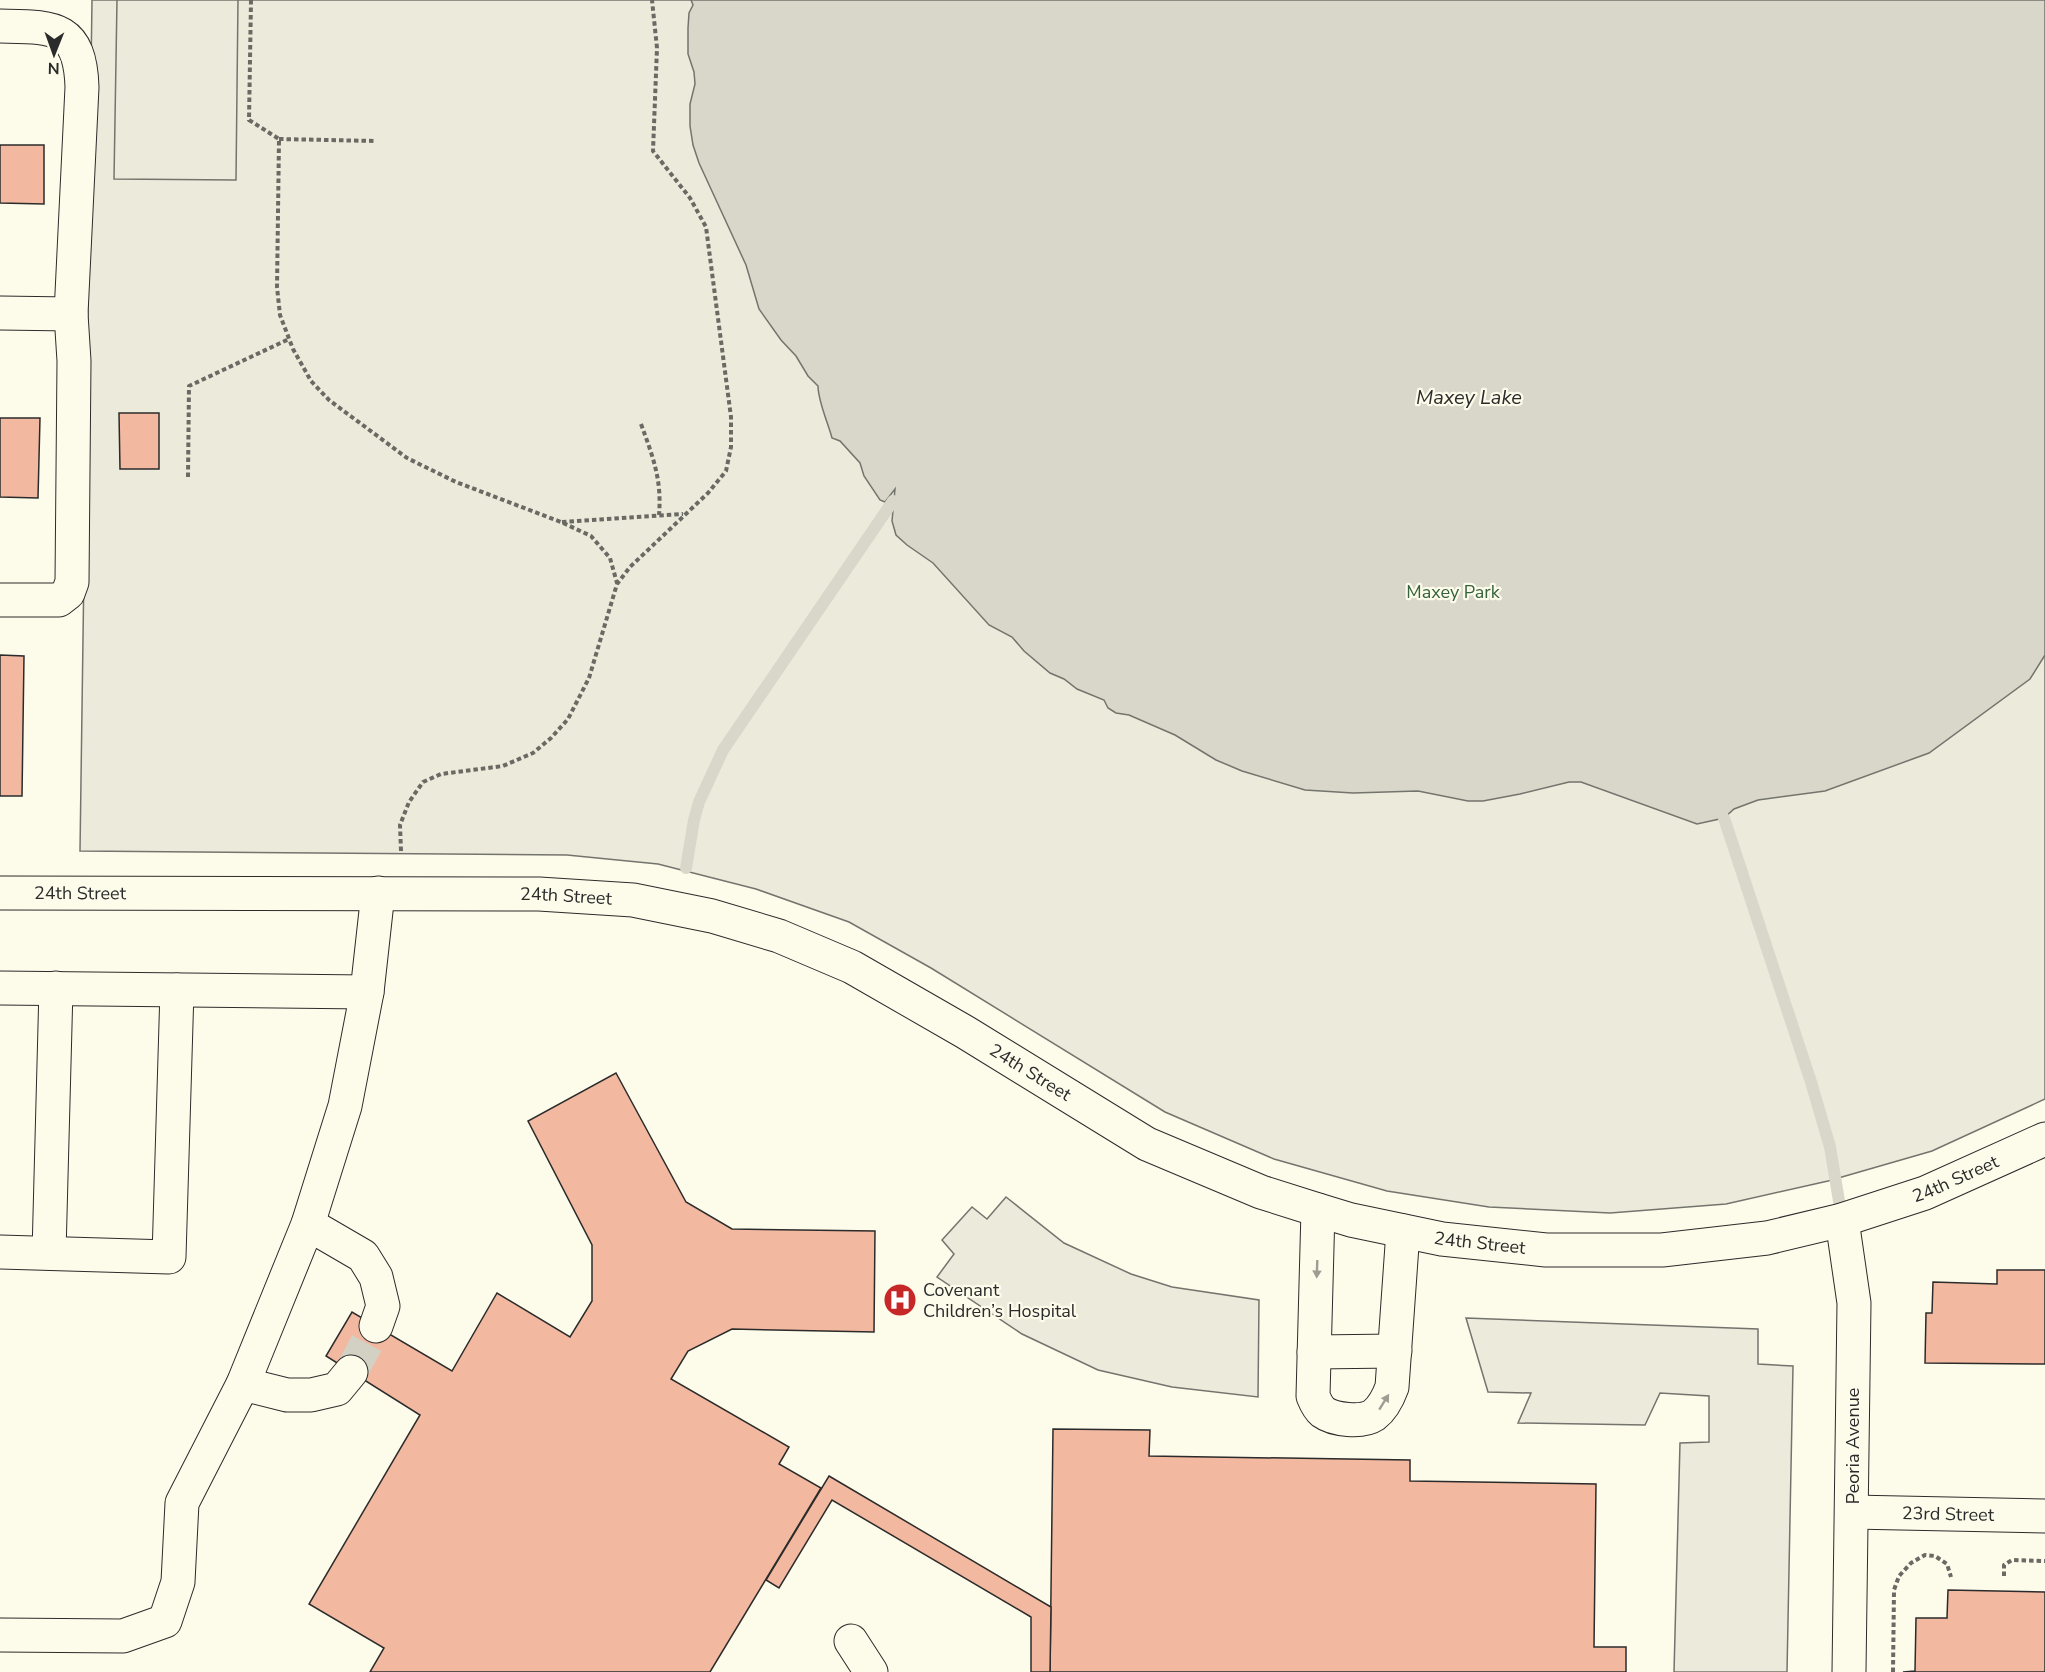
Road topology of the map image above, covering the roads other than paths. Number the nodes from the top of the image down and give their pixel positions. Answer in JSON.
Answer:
{"nodes":[{"id":1,"x":0,"y":26,"type":"edge"},
{"id":2,"x":0,"y":313,"type":"edge"},
{"id":3,"x":71,"y":314,"type":"junction"},
{"id":4,"x":0,"y":600,"type":"edge"},
{"id":5,"x":0,"y":893,"type":"edge"},
{"id":6,"x":378,"y":893,"type":"junction"},
{"id":7,"x":0,"y":988,"type":"edge"},
{"id":8,"x":56,"y":988,"type":"junction"},
{"id":9,"x":177,"y":990,"type":"junction"},
{"id":10,"x":368,"y":992,"type":"junction"},
{"id":11,"x":2045,"y":1139,"type":"edge"},
{"id":12,"x":1318,"y":1210,"type":"junction"},
{"id":13,"x":1842,"y":1220,"type":"junction"},
{"id":14,"x":308,"y":1224,"type":"junction"},
{"id":15,"x":1403,"y":1231,"type":"junction"},
{"id":16,"x":0,"y":1252,"type":"edge"},
{"id":17,"x":49,"y":1253,"type":"junction"},
{"id":18,"x":376,"y":1326,"type":"tunnel mouth"},
{"id":19,"x":1395,"y":1351,"type":"junction"},
{"id":20,"x":1314,"y":1352,"type":"junction"},
{"id":21,"x":351,"y":1372,"type":"tunnel mouth"},
{"id":22,"x":243,"y":1384,"type":"junction"},
{"id":23,"x":1852,"y":1512,"type":"junction"},
{"id":24,"x":2045,"y":1516,"type":"edge"},
{"id":25,"x":0,"y":1635,"type":"edge"},
{"id":26,"x":850,"y":1641,"type":"dead end"},
{"id":27,"x":871,"y":1672,"type":"edge"},
{"id":28,"x":1849,"y":1672,"type":"edge"}],
"edges":[{"from":1,"to":3,"type":"street"},
{"from":2,"to":3,"type":"street"},
{"from":3,"to":4,"type":"street"},
{"from":5,"to":6,"type":"street","name":"24th Street"},
{"from":6,"to":10,"type":"street"},
{"from":6,"to":12,"type":"street","name":"24th Street"},
{"from":7,"to":8,"type":"street"},
{"from":8,"to":9,"type":"street"},
{"from":8,"to":17,"type":"street"},
{"from":9,"to":10,"type":"street"},
{"from":9,"to":17,"type":"street"},
{"from":10,"to":14,"type":"street"},
{"from":11,"to":13,"type":"street","name":"24th Street"},
{"from":12,"to":15,"type":"street","name":"24th Street"},
{"from":12,"to":20,"type":"street","one_way":true},
{"from":13,"to":15,"type":"street","name":"24th Street"},
{"from":13,"to":23,"type":"street","name":"Peoria Avenue"},
{"from":14,"to":18,"type":"street"},
{"from":14,"to":22,"type":"street"},
{"from":15,"to":19,"type":"street"},
{"from":16,"to":17,"type":"street"},
{"from":19,"to":20,"type":"street"},
{"from":20,"to":19,"type":"street","one_way":true},
{"from":21,"to":22,"type":"street"},
{"from":22,"to":25,"type":"street"},
{"from":23,"to":24,"type":"street","name":"23rd Street"},
{"from":23,"to":28,"type":"street","name":"Peoria Avenue"},
{"from":26,"to":27,"type":"street"}]}
